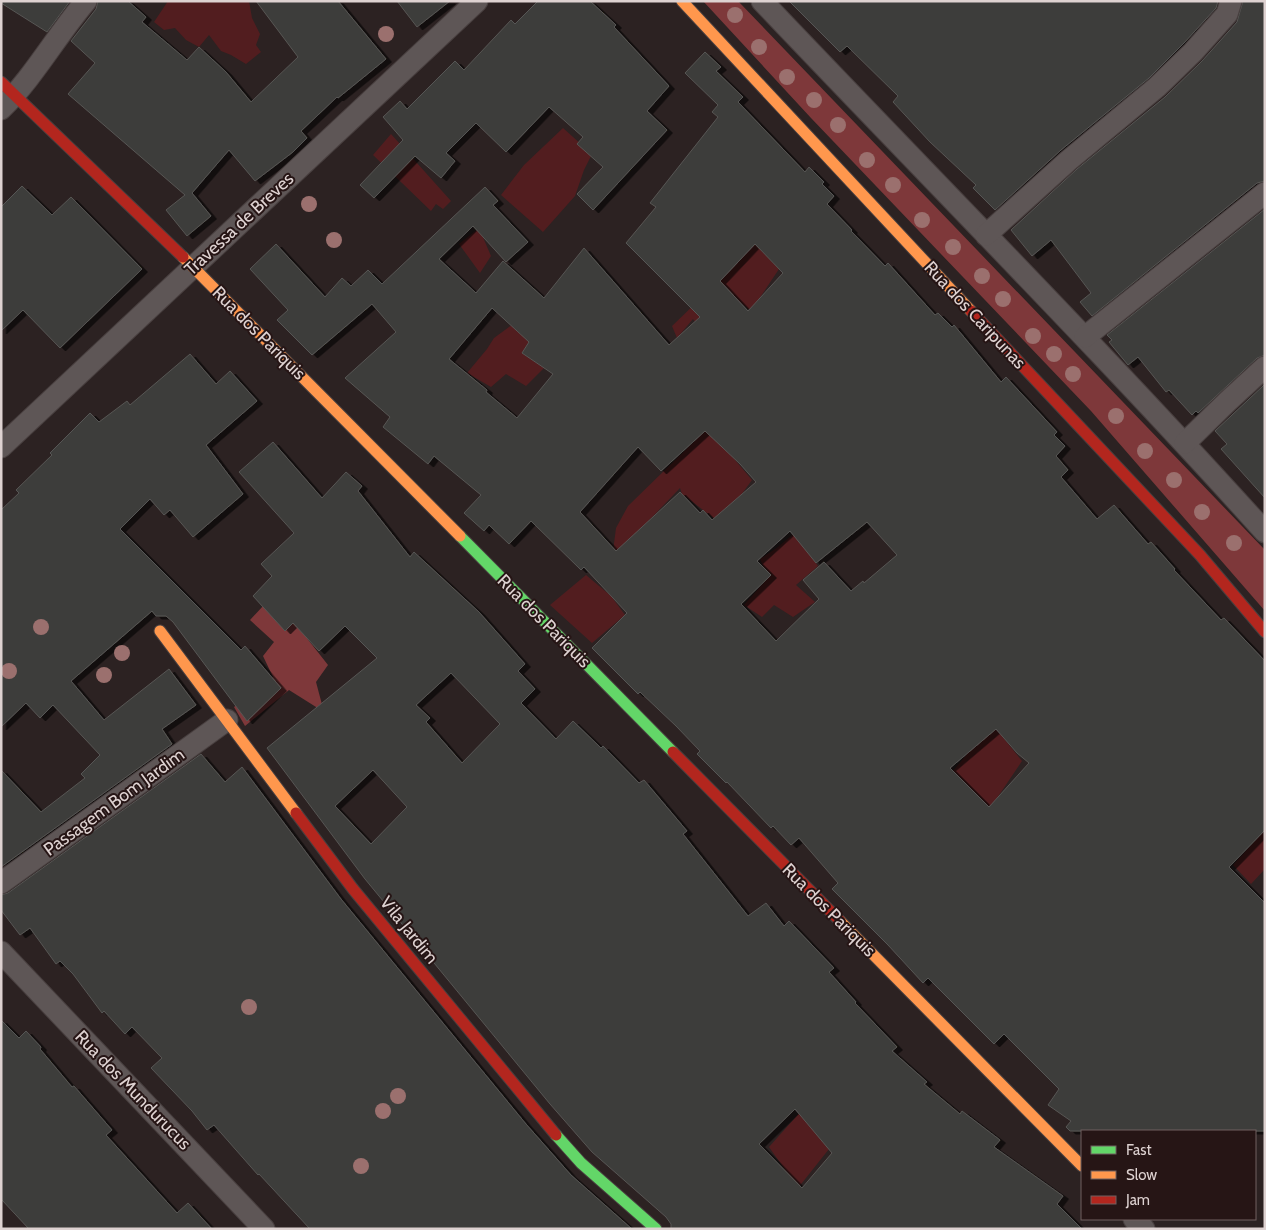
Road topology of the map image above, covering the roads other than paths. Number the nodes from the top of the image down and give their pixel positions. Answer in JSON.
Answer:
{"nodes":[{"id":1,"x":86,"y":1,"type":"edge"},
{"id":2,"x":477,"y":1,"type":"edge"},
{"id":3,"x":682,"y":1,"type":"edge"},
{"id":4,"x":762,"y":1,"type":"edge"},
{"id":5,"x":1231,"y":1,"type":"edge"},
{"id":6,"x":6,"y":95,"type":"edge"},
{"id":7,"x":1265,"y":193,"type":"edge"},
{"id":8,"x":986,"y":235,"type":"junction"},
{"id":9,"x":193,"y":266,"type":"junction"},
{"id":10,"x":1085,"y":338,"type":"junction"},
{"id":11,"x":1265,"y":367,"type":"edge"},
{"id":12,"x":1185,"y":443,"type":"junction"},
{"id":13,"x":1,"y":447,"type":"edge"},
{"id":14,"x":1265,"y":532,"type":"edge"},
{"id":15,"x":160,"y":631,"type":"dead end"},
{"id":16,"x":1265,"y":632,"type":"edge"},
{"id":17,"x":227,"y":720,"type":"junction"},
{"id":18,"x":1,"y":884,"type":"edge"},
{"id":19,"x":1,"y":952,"type":"edge"},
{"id":20,"x":1081,"y":1165,"type":"edge"},
{"id":21,"x":1135,"y":1220,"type":"edge"},
{"id":22,"x":264,"y":1229,"type":"edge"},
{"id":23,"x":656,"y":1229,"type":"edge"},
{"id":24,"x":1144,"y":1229,"type":"edge"}],
"edges":[{"from":1,"to":6,"type":"street"},
{"from":2,"to":9,"type":"street","name":"Travessa de Breves"},
{"from":3,"to":16,"type":"street","name":"Rua dos Caripunas"},
{"from":4,"to":8,"type":"street"},
{"from":5,"to":8,"type":"street"},
{"from":6,"to":9,"type":"street","name":"Rua dos Pariquis"},
{"from":7,"to":10,"type":"street"},
{"from":8,"to":10,"type":"street"},
{"from":9,"to":13,"type":"street","name":"Travessa de Breves"},
{"from":9,"to":20,"type":"street","name":"Rua dos Pariquis"},
{"from":10,"to":12,"type":"street"},
{"from":11,"to":12,"type":"street"},
{"from":12,"to":14,"type":"street"},
{"from":15,"to":17,"type":"street","name":"Vila Jardim"},
{"from":17,"to":18,"type":"street","name":"Passagem Bom Jardim"},
{"from":17,"to":23,"type":"street","name":"Vila Jardim"},
{"from":19,"to":22,"type":"street","name":"Rua dos Mundurucus"},
{"from":21,"to":24,"type":"street"}]}
